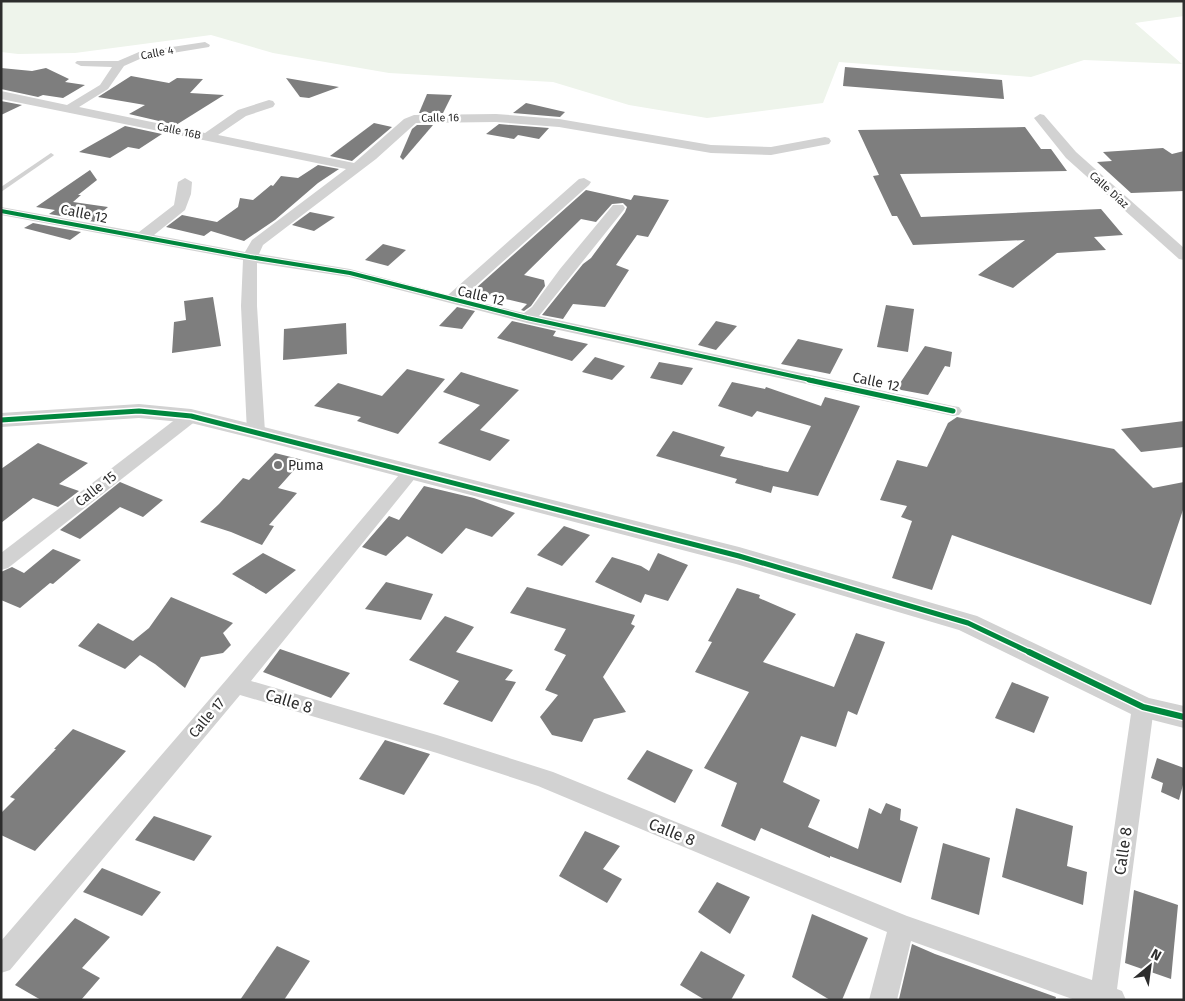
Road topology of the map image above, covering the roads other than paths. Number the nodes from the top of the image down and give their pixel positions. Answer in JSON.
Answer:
{"nodes":[{"id":1,"x":205,"y":45,"type":"dead end"},
{"id":2,"x":81,"y":63,"type":"dead end"},
{"id":3,"x":120,"y":64,"type":"junction"},
{"id":4,"x":1,"y":95,"type":"edge"},
{"id":5,"x":269,"y":104,"type":"dead end"},
{"id":6,"x":68,"y":109,"type":"junction"},
{"id":7,"x":1040,"y":118,"type":"dead end"},
{"id":8,"x":207,"y":137,"type":"junction"},
{"id":9,"x":824,"y":141,"type":"dead end"},
{"id":10,"x":51,"y":155,"type":"dead end"},
{"id":11,"x":357,"y":167,"type":"junction"},
{"id":12,"x":185,"y":182,"type":"dead end"},
{"id":13,"x":584,"y":182,"type":"dead end"},
{"id":14,"x":1,"y":190,"type":"edge"},
{"id":15,"x":618,"y":208,"type":"dead end"},
{"id":16,"x":1,"y":212,"type":"edge"},
{"id":17,"x":142,"y":237,"type":"junction"},
{"id":18,"x":1184,"y":256,"type":"edge"},
{"id":19,"x":250,"y":257,"type":"junction"},
{"id":20,"x":451,"y":300,"type":"junction"},
{"id":21,"x":527,"y":318,"type":"junction"},
{"id":22,"x":953,"y":411,"type":"dead end"},
{"id":23,"x":191,"y":416,"type":"junction"},
{"id":24,"x":1,"y":420,"type":"edge"},
{"id":25,"x":256,"y":432,"type":"junction"},
{"id":26,"x":410,"y":473,"type":"junction"},
{"id":27,"x":1,"y":563,"type":"edge"},
{"id":28,"x":235,"y":685,"type":"junction"},
{"id":29,"x":1143,"y":707,"type":"junction"},
{"id":30,"x":1184,"y":717,"type":"edge"},
{"id":31,"x":902,"y":926,"type":"junction"},
{"id":32,"x":1,"y":961,"type":"edge"},
{"id":33,"x":1108,"y":998,"type":"edge"},
{"id":34,"x":883,"y":1000,"type":"edge"}],
"edges":[{"from":1,"to":3,"type":"street","name":"Calle 4"},
{"from":2,"to":3,"type":"street"},
{"from":3,"to":6,"type":"street"},
{"from":4,"to":6,"type":"street","name":"Calle 16B"},
{"from":5,"to":8,"type":"street"},
{"from":6,"to":8,"type":"street","name":"Calle 16B"},
{"from":7,"to":18,"type":"street","name":"Calle Díaz"},
{"from":8,"to":11,"type":"street","name":"Calle 16B"},
{"from":9,"to":11,"type":"street","name":"Calle 16"},
{"from":10,"to":14,"type":"lane"},
{"from":11,"to":19,"type":"street","name":"Calle 16"},
{"from":12,"to":17,"type":"street"},
{"from":13,"to":20,"type":"street"},
{"from":15,"to":21,"type":"street"},
{"from":16,"to":17,"type":"street","name":"Calle 12"},
{"from":17,"to":19,"type":"street","name":"Calle 12"},
{"from":19,"to":20,"type":"street","name":"Calle 12"},
{"from":19,"to":25,"type":"street"},
{"from":20,"to":21,"type":"street","name":"Calle 12"},
{"from":21,"to":22,"type":"street","name":"Calle 12"},
{"from":23,"to":24,"type":"street"},
{"from":23,"to":25,"type":"street"},
{"from":23,"to":27,"type":"street","name":"Calle 15"},
{"from":25,"to":26,"type":"street"},
{"from":26,"to":28,"type":"street","name":"Calle 17"},
{"from":26,"to":29,"type":"street"},
{"from":28,"to":31,"type":"street","name":"Calle 8"},
{"from":28,"to":32,"type":"street","name":"Calle 17"},
{"from":29,"to":30,"type":"street"},
{"from":29,"to":33,"type":"street","name":"Calle 8"},
{"from":31,"to":33,"type":"street","name":"Calle 8"},
{"from":31,"to":34,"type":"street"}]}
